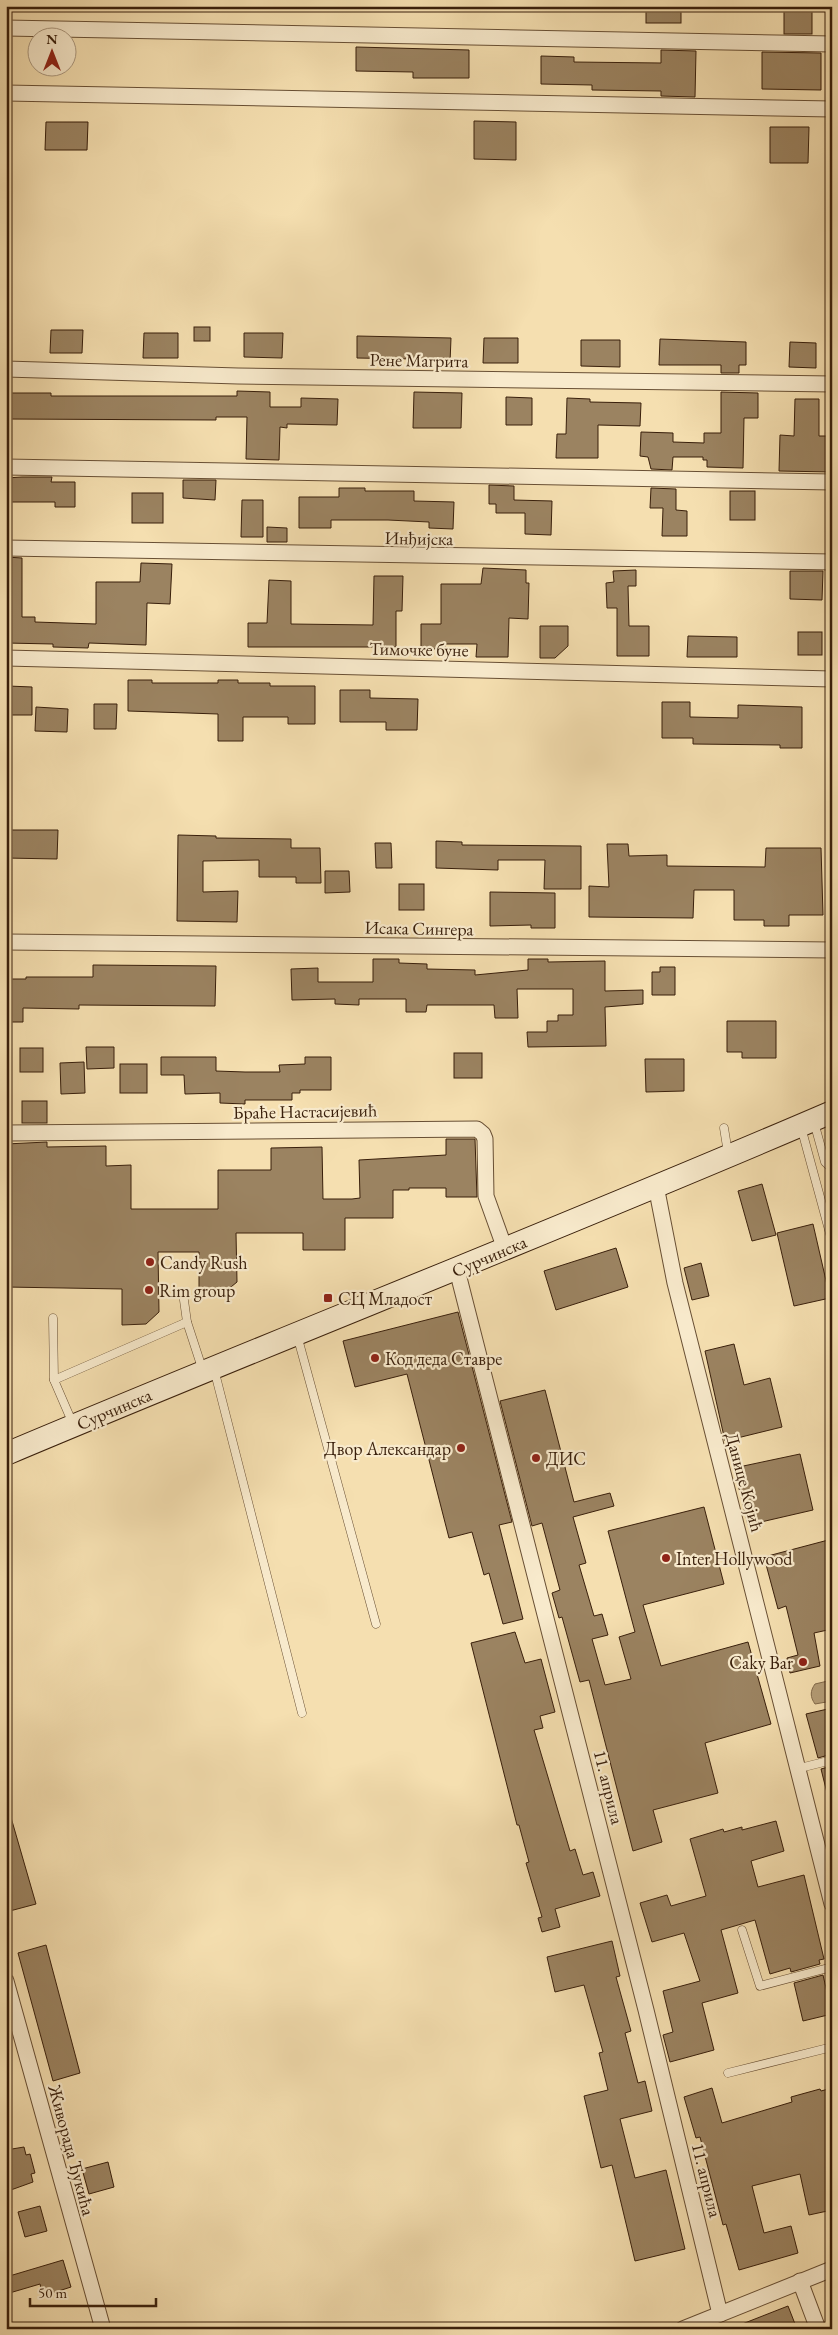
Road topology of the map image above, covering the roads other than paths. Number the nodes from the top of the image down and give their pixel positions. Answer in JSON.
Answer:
{"nodes":[{"id":1,"x":6,"y":28,"type":"edge"},
{"id":2,"x":832,"y":44,"type":"edge"},
{"id":3,"x":6,"y":93,"type":"edge"},
{"id":4,"x":832,"y":109,"type":"edge"},
{"id":5,"x":6,"y":369,"type":"edge"},
{"id":6,"x":832,"y":384,"type":"edge"},
{"id":7,"x":6,"y":467,"type":"edge"},
{"id":8,"x":832,"y":482,"type":"edge"},
{"id":9,"x":6,"y":548,"type":"edge"},
{"id":10,"x":832,"y":562,"type":"edge"},
{"id":11,"x":6,"y":658,"type":"edge"},
{"id":12,"x":832,"y":679,"type":"edge"},
{"id":13,"x":6,"y":942,"type":"edge"},
{"id":14,"x":832,"y":950,"type":"edge"},
{"id":15,"x":815,"y":1119,"type":"edge"},
{"id":16,"x":724,"y":1128,"type":"dead end"},
{"id":17,"x":6,"y":1133,"type":"edge"},
{"id":18,"x":728,"y":1156,"type":"junction"},
{"id":19,"x":832,"y":1169,"type":"edge"},
{"id":20,"x":656,"y":1186,"type":"junction"},
{"id":21,"x":832,"y":1241,"type":"edge"},
{"id":22,"x":505,"y":1249,"type":"junction"},
{"id":23,"x":457,"y":1270,"type":"junction"},
{"id":24,"x":183,"y":1293,"type":"dead end"},
{"id":25,"x":53,"y":1318,"type":"dead end"},
{"id":26,"x":186,"y":1322,"type":"junction"},
{"id":27,"x":296,"y":1333,"type":"junction"},
{"id":28,"x":208,"y":1370,"type":"junction"},
{"id":29,"x":54,"y":1380,"type":"junction"},
{"id":30,"x":73,"y":1425,"type":"junction"},
{"id":31,"x":6,"y":1454,"type":"edge"},
{"id":32,"x":376,"y":1624,"type":"dead end"},
{"id":33,"x":302,"y":1714,"type":"dead end"},
{"id":34,"x":832,"y":1760,"type":"edge"},
{"id":35,"x":796,"y":1770,"type":"junction"},
{"id":36,"x":832,"y":1904,"type":"edge"},
{"id":37,"x":742,"y":1930,"type":"dead end"},
{"id":38,"x":832,"y":1967,"type":"edge"},
{"id":39,"x":6,"y":1981,"type":"edge"},
{"id":40,"x":832,"y":2047,"type":"edge"},
{"id":41,"x":728,"y":2073,"type":"dead end"},
{"id":42,"x":832,"y":2269,"type":"edge"},
{"id":43,"x":800,"y":2282,"type":"junction"},
{"id":44,"x":720,"y":2314,"type":"junction"},
{"id":45,"x":102,"y":2329,"type":"edge"},
{"id":46,"x":684,"y":2329,"type":"edge"},
{"id":47,"x":818,"y":2329,"type":"edge"}],
"edges":[{"from":1,"to":2,"type":"street"},
{"from":3,"to":4,"type":"street"},
{"from":5,"to":6,"type":"street","name":"Рене Магрита"},
{"from":7,"to":8,"type":"street"},
{"from":9,"to":10,"type":"street","name":"Инђијска"},
{"from":11,"to":12,"type":"street","name":"Тимочке буне"},
{"from":13,"to":14,"type":"street","name":"Исака Сингера"},
{"from":15,"to":18,"type":"main road","name":"Сурчинска"},
{"from":15,"to":19,"type":"lane"},
{"from":15,"to":21,"type":"lane"},
{"from":16,"to":18,"type":"lane"},
{"from":17,"to":22,"type":"street","name":"Браће Настасијевић"},
{"from":18,"to":20,"type":"main road","name":"Сурчинска"},
{"from":20,"to":22,"type":"main road","name":"Сурчинска"},
{"from":20,"to":35,"type":"street","name":"Данице Којић"},
{"from":22,"to":23,"type":"main road","name":"Сурчинска"},
{"from":23,"to":27,"type":"main road","name":"Сурчинска"},
{"from":23,"to":44,"type":"street","name":"11. априла"},
{"from":24,"to":26,"type":"lane"},
{"from":25,"to":29,"type":"lane"},
{"from":26,"to":28,"type":"lane"},
{"from":26,"to":29,"type":"lane"},
{"from":27,"to":28,"type":"main road","name":"Сурчинска"},
{"from":27,"to":32,"type":"lane"},
{"from":28,"to":30,"type":"main road","name":"Сурчинска"},
{"from":28,"to":33,"type":"lane"},
{"from":29,"to":30,"type":"lane"},
{"from":30,"to":31,"type":"main road","name":"Сурчинска"},
{"from":34,"to":35,"type":"lane"},
{"from":35,"to":36,"type":"street","name":"Данице Којић"},
{"from":37,"to":38,"type":"lane"},
{"from":39,"to":45,"type":"street","name":"Живорада Ђукића"},
{"from":40,"to":41,"type":"lane"},
{"from":42,"to":43,"type":"street"},
{"from":43,"to":44,"type":"street"},
{"from":43,"to":47,"type":"street"},
{"from":44,"to":46,"type":"street"}]}
